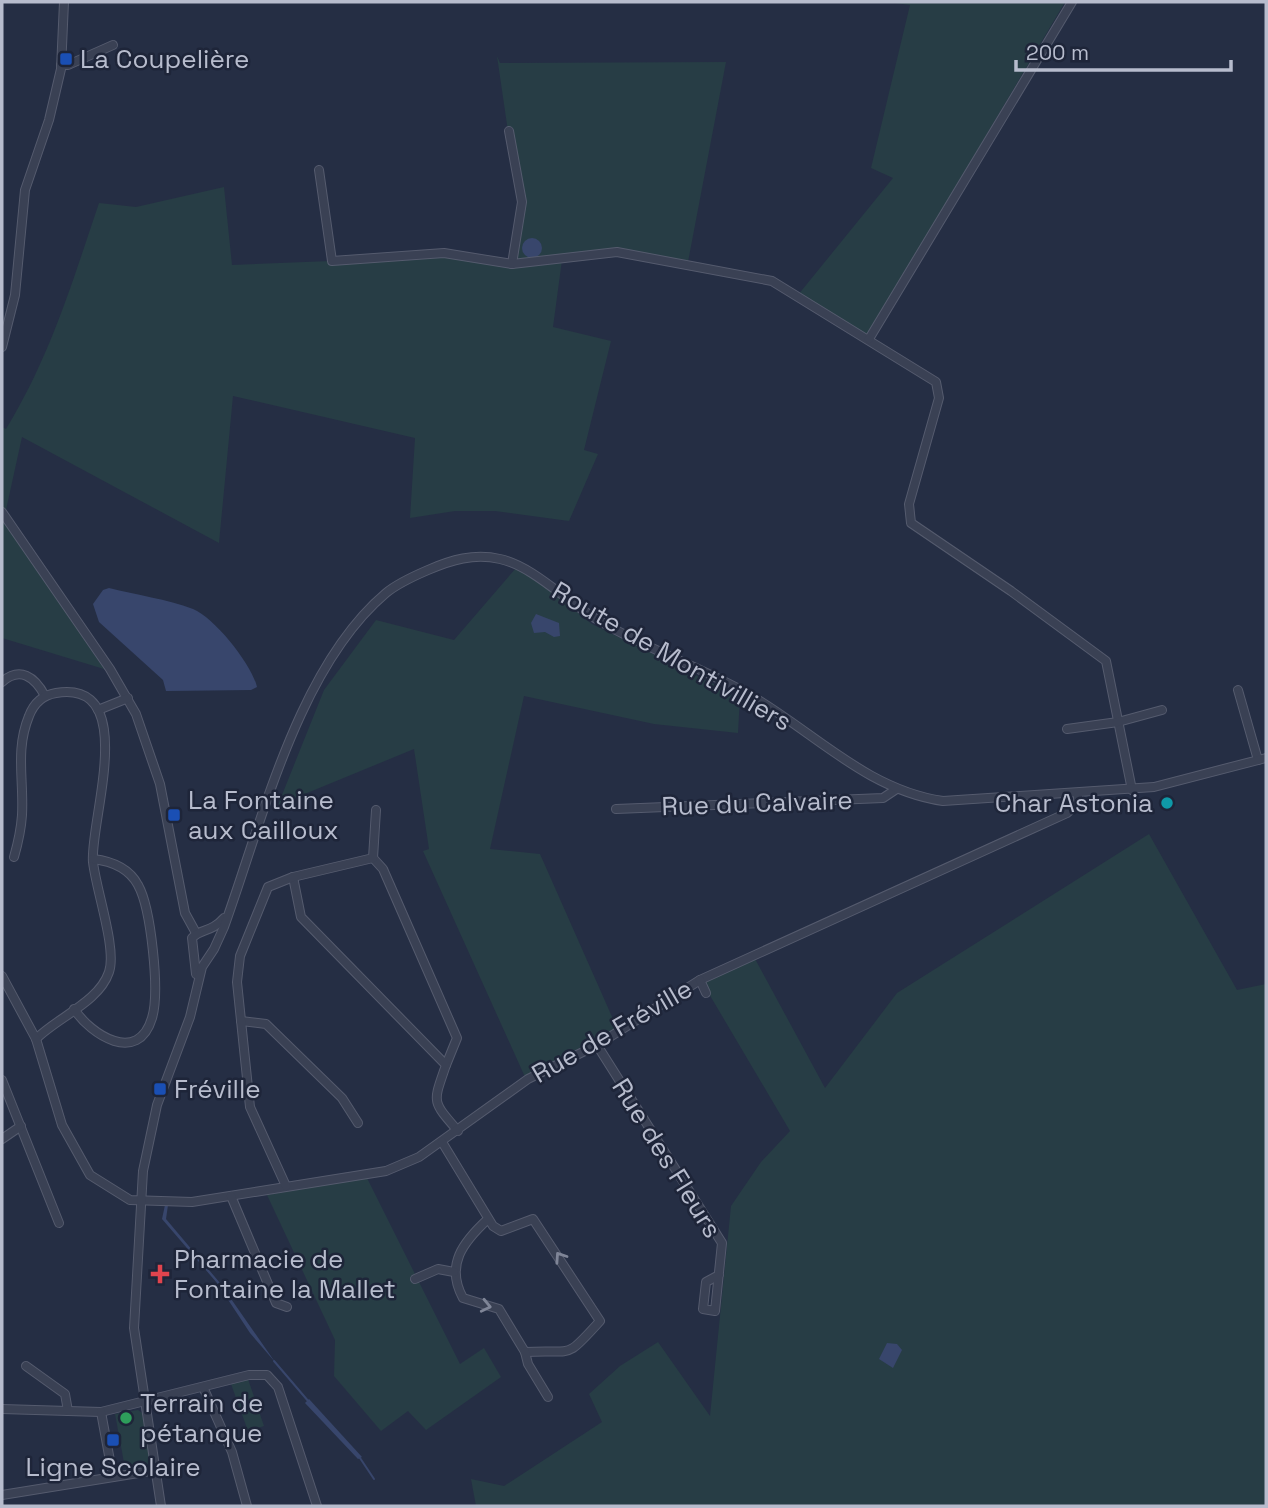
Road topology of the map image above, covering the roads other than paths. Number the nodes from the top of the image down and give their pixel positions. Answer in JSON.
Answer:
{"nodes":[{"id":1,"x":64,"y":2,"type":"edge"},
{"id":2,"x":1072,"y":2,"type":"edge"},
{"id":3,"x":113,"y":45,"type":"dead end"},
{"id":4,"x":61,"y":65,"type":"junction"},
{"id":5,"x":509,"y":131,"type":"dead end"},
{"id":6,"x":319,"y":170,"type":"dead end"},
{"id":7,"x":512,"y":264,"type":"junction"},
{"id":8,"x":869,"y":339,"type":"junction"},
{"id":9,"x":2,"y":348,"type":"edge"},
{"id":10,"x":2,"y":512,"type":"edge"},
{"id":11,"x":2,"y":682,"type":"edge"},
{"id":12,"x":1238,"y":690,"type":"dead end"},
{"id":13,"x":45,"y":696,"type":"junction"},
{"id":14,"x":128,"y":698,"type":"junction"},
{"id":15,"x":98,"y":710,"type":"junction"},
{"id":16,"x":1162,"y":710,"type":"dead end"},
{"id":17,"x":1118,"y":722,"type":"junction"},
{"id":18,"x":1067,"y":729,"type":"dead end"},
{"id":19,"x":1262,"y":759,"type":"edge"},
{"id":20,"x":895,"y":790,"type":"junction"},
{"id":21,"x":1132,"y":790,"type":"junction"},
{"id":22,"x":1074,"y":793,"type":"junction"},
{"id":23,"x":615,"y":809,"type":"dead end"},
{"id":24,"x":376,"y":810,"type":"dead end"},
{"id":25,"x":14,"y":857,"type":"dead end"},
{"id":26,"x":373,"y":858,"type":"junction"},
{"id":27,"x":93,"y":859,"type":"junction"},
{"id":28,"x":293,"y":877,"type":"junction"},
{"id":29,"x":230,"y":910,"type":"junction"},
{"id":30,"x":207,"y":932,"type":"junction"},
{"id":31,"x":196,"y":933,"type":"junction"},
{"id":32,"x":216,"y":943,"type":"junction"},
{"id":33,"x":195,"y":954,"type":"junction"},
{"id":34,"x":208,"y":956,"type":"junction"},
{"id":35,"x":3,"y":978,"type":"edge"},
{"id":36,"x":700,"y":980,"type":"junction"},
{"id":37,"x":706,"y":993,"type":"dead end"},
{"id":38,"x":195,"y":996,"type":"junction"},
{"id":39,"x":74,"y":1009,"type":"junction"},
{"id":40,"x":241,"y":1021,"type":"junction"},
{"id":41,"x":36,"y":1039,"type":"junction"},
{"id":42,"x":597,"y":1045,"type":"junction"},
{"id":43,"x":446,"y":1065,"type":"junction"},
{"id":44,"x":2,"y":1080,"type":"edge"},
{"id":45,"x":358,"y":1123,"type":"dead end"},
{"id":46,"x":21,"y":1126,"type":"junction"},
{"id":47,"x":458,"y":1131,"type":"junction"},
{"id":48,"x":2,"y":1139,"type":"edge"},
{"id":49,"x":442,"y":1142,"type":"junction"},
{"id":50,"x":286,"y":1186,"type":"junction"},
{"id":51,"x":231,"y":1196,"type":"junction"},
{"id":52,"x":141,"y":1203,"type":"junction"},
{"id":53,"x":488,"y":1219,"type":"junction"},
{"id":54,"x":59,"y":1223,"type":"dead end"},
{"id":55,"x":454,"y":1272,"type":"junction"},
{"id":56,"x":719,"y":1275,"type":"dead end"},
{"id":57,"x":415,"y":1279,"type":"dead end"},
{"id":58,"x":287,"y":1307,"type":"dead end"},
{"id":59,"x":525,"y":1352,"type":"junction"},
{"id":60,"x":26,"y":1366,"type":"dead end"},
{"id":61,"x":203,"y":1387,"type":"junction"},
{"id":62,"x":548,"y":1397,"type":"dead end"},
{"id":63,"x":145,"y":1402,"type":"junction"},
{"id":64,"x":2,"y":1409,"type":"edge"},
{"id":65,"x":68,"y":1411,"type":"junction"},
{"id":66,"x":101,"y":1412,"type":"junction"},
{"id":67,"x":157,"y":1470,"type":"junction"},
{"id":68,"x":113,"y":1477,"type":"junction"},
{"id":69,"x":2,"y":1495,"type":"edge"},
{"id":70,"x":161,"y":1506,"type":"edge"},
{"id":71,"x":247,"y":1506,"type":"edge"},
{"id":72,"x":317,"y":1506,"type":"edge"}],
"edges":[{"from":1,"to":4,"type":"street"},
{"from":2,"to":8,"type":"street"},
{"from":3,"to":4,"type":"street"},
{"from":4,"to":9,"type":"street"},
{"from":5,"to":7,"type":"street"},
{"from":6,"to":7,"type":"street"},
{"from":7,"to":8,"type":"street"},
{"from":8,"to":17,"type":"street"},
{"from":10,"to":14,"type":"street"},
{"from":11,"to":13,"type":"street"},
{"from":12,"to":19,"type":"street"},
{"from":13,"to":15,"type":"street"},
{"from":13,"to":25,"type":"street"},
{"from":14,"to":15,"type":"street"},
{"from":14,"to":31,"type":"street"},
{"from":15,"to":27,"type":"street"},
{"from":16,"to":17,"type":"street"},
{"from":17,"to":18,"type":"street"},
{"from":17,"to":21,"type":"street"},
{"from":19,"to":21,"type":"street","name":"Route de Montivilliers"},
{"from":20,"to":22,"type":"street","name":"Route de Montivilliers"},
{"from":20,"to":23,"type":"street","name":"Rue du Calvaire"},
{"from":20,"to":29,"type":"street","name":"Route de Montivilliers"},
{"from":21,"to":22,"type":"street","name":"Route de Montivilliers"},
{"from":22,"to":36,"type":"street","name":"Rue de Fréville"},
{"from":24,"to":26,"type":"street"},
{"from":26,"to":28,"type":"street"},
{"from":26,"to":43,"type":"street"},
{"from":27,"to":39,"type":"street"},
{"from":27,"to":39,"type":"street"},
{"from":28,"to":40,"type":"street"},
{"from":28,"to":43,"type":"street"},
{"from":29,"to":30,"type":"street","name":"Route de Montivilliers"},
{"from":29,"to":32,"type":"street","name":"Route de Montivilliers"},
{"from":30,"to":31,"type":"street"},
{"from":30,"to":32,"type":"street"},
{"from":31,"to":33,"type":"street"},
{"from":32,"to":34,"type":"street"},
{"from":33,"to":34,"type":"street"},
{"from":33,"to":38,"type":"street"},
{"from":34,"to":38,"type":"street"},
{"from":35,"to":41,"type":"street"},
{"from":36,"to":37,"type":"street"},
{"from":36,"to":42,"type":"street","name":"Rue de Fréville"},
{"from":38,"to":52,"type":"street"},
{"from":39,"to":41,"type":"street"},
{"from":40,"to":45,"type":"street"},
{"from":40,"to":50,"type":"street"},
{"from":41,"to":52,"type":"street"},
{"from":42,"to":47,"type":"street","name":"Rue de Fréville"},
{"from":42,"to":56,"type":"street","name":"Rue des Fleurs"},
{"from":43,"to":47,"type":"street"},
{"from":44,"to":46,"type":"street"},
{"from":46,"to":48,"type":"street"},
{"from":46,"to":54,"type":"street"},
{"from":47,"to":49,"type":"street","name":"Rue de Fréville"},
{"from":49,"to":50,"type":"street","name":"Rue de Fréville"},
{"from":49,"to":53,"type":"street"},
{"from":50,"to":51,"type":"street","name":"Rue de Fréville"},
{"from":51,"to":52,"type":"street","name":"Rue de Fréville"},
{"from":51,"to":58,"type":"street"},
{"from":52,"to":63,"type":"street"},
{"from":53,"to":55,"type":"street"},
{"from":59,"to":53,"type":"street","one_way":true},
{"from":55,"to":57,"type":"street"},
{"from":55,"to":59,"type":"street","one_way":true},
{"from":59,"to":62,"type":"street"},
{"from":60,"to":65,"type":"street"},
{"from":61,"to":63,"type":"street"},
{"from":61,"to":71,"type":"street"},
{"from":61,"to":72,"type":"street"},
{"from":63,"to":66,"type":"street"},
{"from":63,"to":67,"type":"street"},
{"from":64,"to":65,"type":"street"},
{"from":65,"to":66,"type":"street"},
{"from":66,"to":68,"type":"street"},
{"from":67,"to":68,"type":"street"},
{"from":67,"to":70,"type":"street"},
{"from":68,"to":69,"type":"street"}]}
